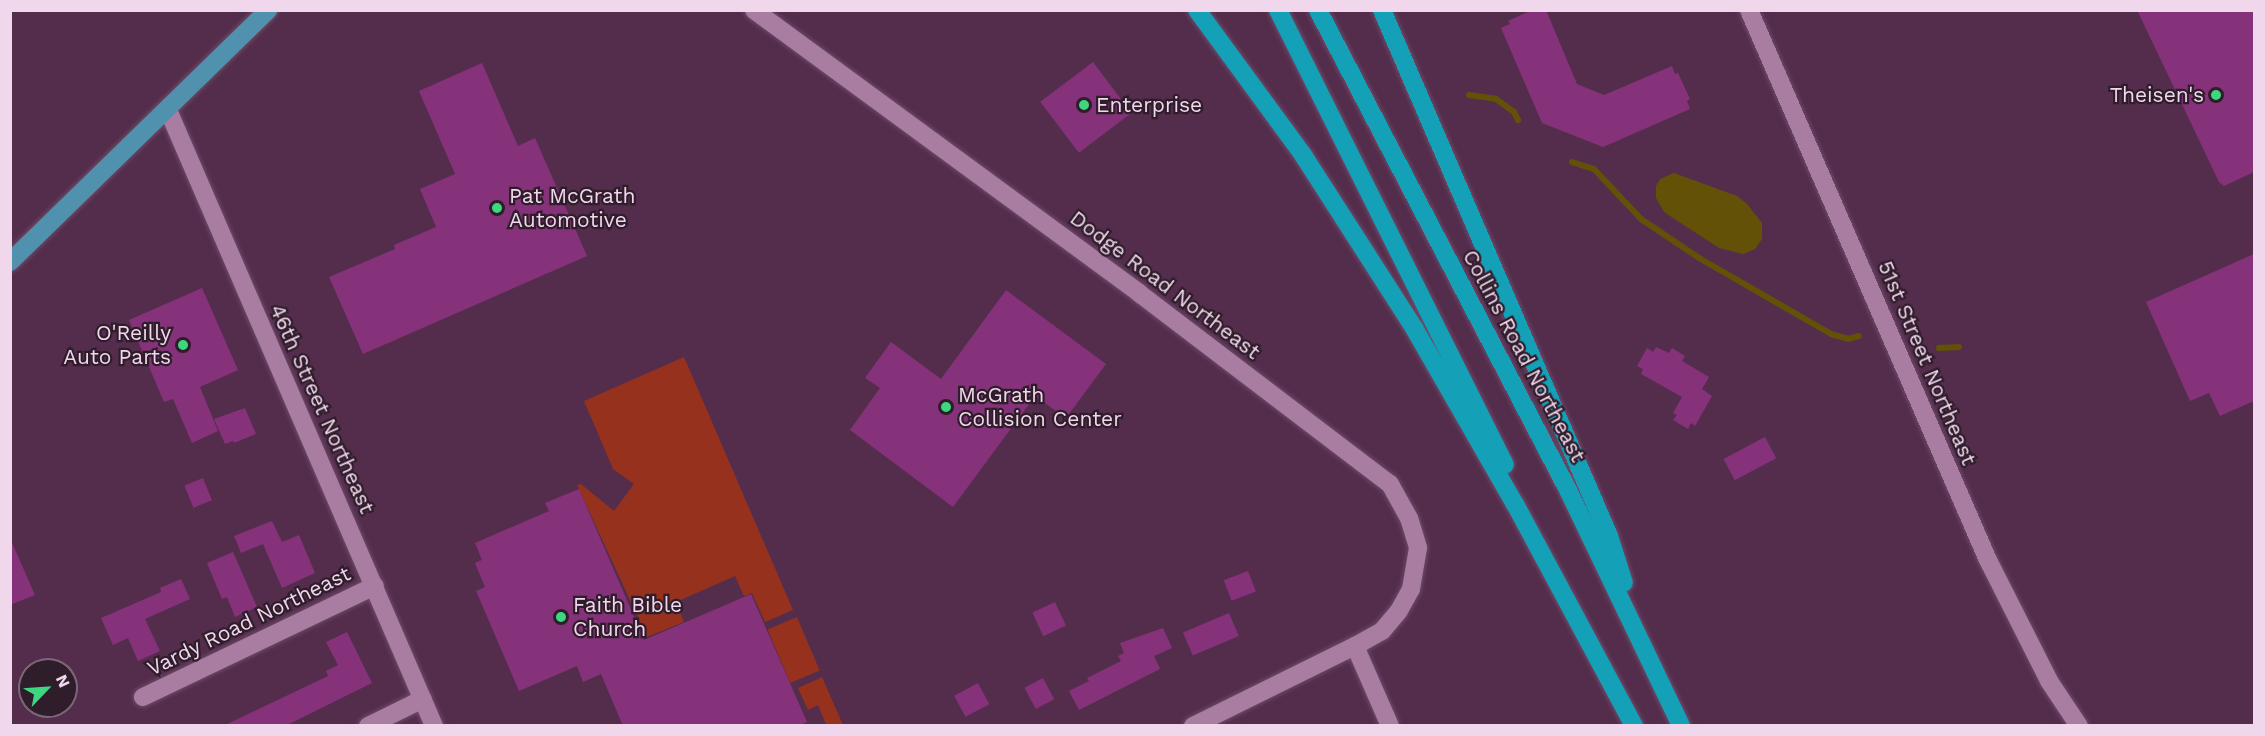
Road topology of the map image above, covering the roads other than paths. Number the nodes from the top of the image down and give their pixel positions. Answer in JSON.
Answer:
{"nodes":[{"id":1,"x":268,"y":10,"type":"edge"},
{"id":2,"x":754,"y":10,"type":"edge"},
{"id":3,"x":1197,"y":10,"type":"edge"},
{"id":4,"x":1278,"y":10,"type":"edge"},
{"id":5,"x":1318,"y":10,"type":"edge"},
{"id":6,"x":1382,"y":10,"type":"edge"},
{"id":7,"x":1749,"y":10,"type":"edge"},
{"id":8,"x":168,"y":110,"type":"junction"},
{"id":9,"x":10,"y":262,"type":"edge"},
{"id":10,"x":375,"y":586,"type":"junction"},
{"id":11,"x":1640,"y":636,"type":"junction"},
{"id":12,"x":1355,"y":646,"type":"junction"},
{"id":13,"x":143,"y":697,"type":"dead end"},
{"id":14,"x":423,"y":699,"type":"junction"},
{"id":15,"x":368,"y":726,"type":"edge"},
{"id":16,"x":434,"y":726,"type":"edge"},
{"id":17,"x":1193,"y":726,"type":"edge"},
{"id":18,"x":1390,"y":726,"type":"edge"},
{"id":19,"x":1636,"y":726,"type":"edge"},
{"id":20,"x":1681,"y":726,"type":"edge"},
{"id":21,"x":2079,"y":726,"type":"edge"}],
"edges":[{"from":1,"to":8,"type":"main road"},
{"from":2,"to":12,"type":"street","name":"Dodge Road Northeast"},
{"from":3,"to":19,"type":"highway"},
{"from":4,"to":19,"type":"highway"},
{"from":5,"to":11,"type":"highway","name":"Collins Road Northeast"},
{"from":6,"to":11,"type":"highway"},
{"from":7,"to":21,"type":"street","name":"51st Street Northeast"},
{"from":8,"to":9,"type":"main road"},
{"from":8,"to":10,"type":"street","name":"46th Street Northeast"},
{"from":10,"to":13,"type":"street","name":"Vardy Road Northeast"},
{"from":10,"to":14,"type":"street","name":"46th Street Northeast"},
{"from":11,"to":20,"type":"highway","name":"Collins Road Northeast"},
{"from":12,"to":17,"type":"street","name":"Dodge Road Northeast"},
{"from":12,"to":18,"type":"street"},
{"from":14,"to":15,"type":"street"},
{"from":14,"to":16,"type":"street","name":"46th Street Northeast"}]}
